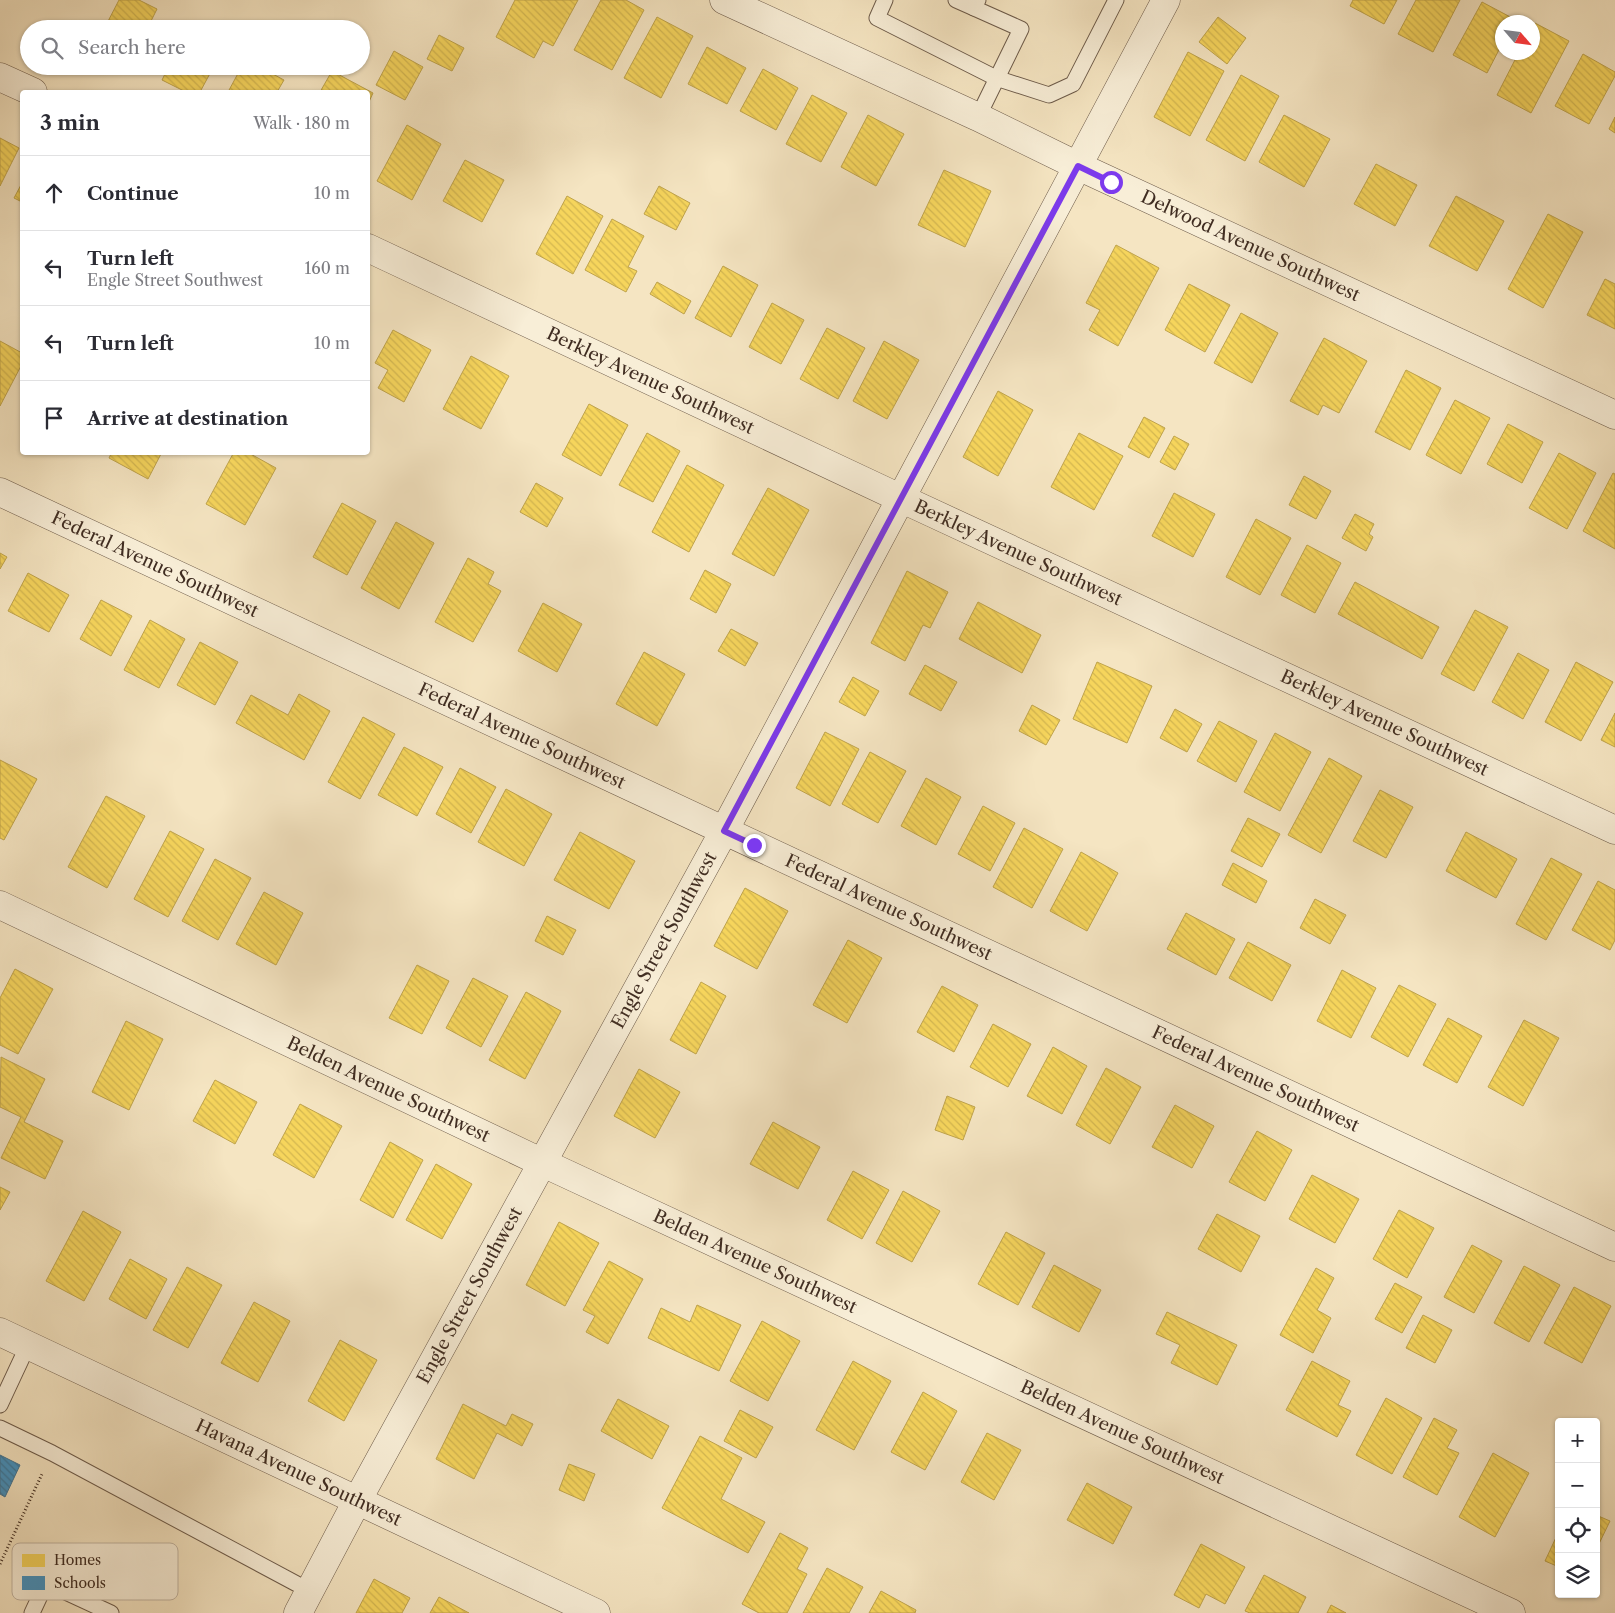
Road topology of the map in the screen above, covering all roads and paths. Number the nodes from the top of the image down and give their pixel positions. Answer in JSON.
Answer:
{"nodes":[{"id":1,"x":724,"y":0,"type":"edge"},
{"id":2,"x":885,"y":0,"type":"edge"},
{"id":3,"x":956,"y":0,"type":"edge"},
{"id":4,"x":1116,"y":0,"type":"edge"},
{"id":5,"x":1166,"y":0,"type":"edge"},
{"id":6,"x":976,"y":4,"type":"edge"},
{"id":7,"x":0,"y":77,"type":"edge"},
{"id":8,"x":996,"y":78,"type":"junction"},
{"id":9,"x":29,"y":90,"type":"edge"},
{"id":10,"x":978,"y":116,"type":"junction"},
{"id":11,"x":1078,"y":166,"type":"junction"},
{"id":12,"x":370,"y":249,"type":"edge"},
{"id":13,"x":1615,"y":415,"type":"edge"},
{"id":14,"x":0,"y":492,"type":"edge"},
{"id":15,"x":900,"y":498,"type":"junction"},
{"id":16,"x":1615,"y":830,"type":"edge"},
{"id":17,"x":724,"y":831,"type":"junction"},
{"id":18,"x":0,"y":906,"type":"edge"},
{"id":19,"x":543,"y":1163,"type":"junction"},
{"id":20,"x":1615,"y":1247,"type":"edge"},
{"id":21,"x":0,"y":1332,"type":"edge"},
{"id":22,"x":28,"y":1345,"type":"junction"},
{"id":23,"x":0,"y":1405,"type":"edge"},
{"id":24,"x":0,"y":1428,"type":"edge"},
{"id":25,"x":52,"y":1453,"type":"junction"},
{"id":26,"x":357,"y":1501,"type":"junction"},
{"id":27,"x":0,"y":1564,"type":"edge"},
{"id":28,"x":38,"y":1600,"type":"edge"},
{"id":29,"x":83,"y":1600,"type":"edge"},
{"id":30,"x":304,"y":1602,"type":"edge"},
{"id":31,"x":32,"y":1613,"type":"edge"},
{"id":32,"x":111,"y":1613,"type":"edge"},
{"id":33,"x":596,"y":1613,"type":"edge"},
{"id":34,"x":1511,"y":1613,"type":"edge"}],
"edges":[{"from":1,"to":10,"type":"street","name":"Delwood Avenue Southwest"},
{"from":2,"to":8,"type":"lane"},
{"from":3,"to":6,"type":"lane"},
{"from":4,"to":8,"type":"lane"},
{"from":5,"to":11,"type":"street","name":"Engle Street Southwest"},
{"from":6,"to":8,"type":"lane"},
{"from":7,"to":9,"type":"street"},
{"from":8,"to":10,"type":"lane"},
{"from":10,"to":11,"type":"street","name":"Delwood Avenue Southwest"},
{"from":11,"to":13,"type":"street","name":"Delwood Avenue Southwest"},
{"from":11,"to":15,"type":"street","name":"Engle Street Southwest"},
{"from":12,"to":15,"type":"street","name":"Berkley Avenue Southwest"},
{"from":14,"to":17,"type":"street","name":"Federal Avenue Southwest"},
{"from":15,"to":16,"type":"street","name":"Berkley Avenue Southwest"},
{"from":15,"to":17,"type":"street","name":"Engle Street Southwest"},
{"from":17,"to":19,"type":"street","name":"Engle Street Southwest"},
{"from":17,"to":20,"type":"street","name":"Federal Avenue Southwest"},
{"from":18,"to":19,"type":"street","name":"Belden Avenue Southwest"},
{"from":19,"to":26,"type":"street","name":"Engle Street Southwest"},
{"from":19,"to":34,"type":"street","name":"Belden Avenue Southwest"},
{"from":21,"to":22,"type":"street","name":"Havana Avenue Southwest"},
{"from":22,"to":23,"type":"lane"},
{"from":22,"to":26,"type":"street","name":"Havana Avenue Southwest"},
{"from":24,"to":25,"type":"lane"},
{"from":25,"to":27,"type":"path"},
{"from":25,"to":30,"type":"lane"},
{"from":26,"to":30,"type":"street","name":"Engle Street Southwest"},
{"from":26,"to":33,"type":"street","name":"Havana Avenue Southwest"},
{"from":28,"to":31,"type":"lane"},
{"from":29,"to":32,"type":"lane"}]}
